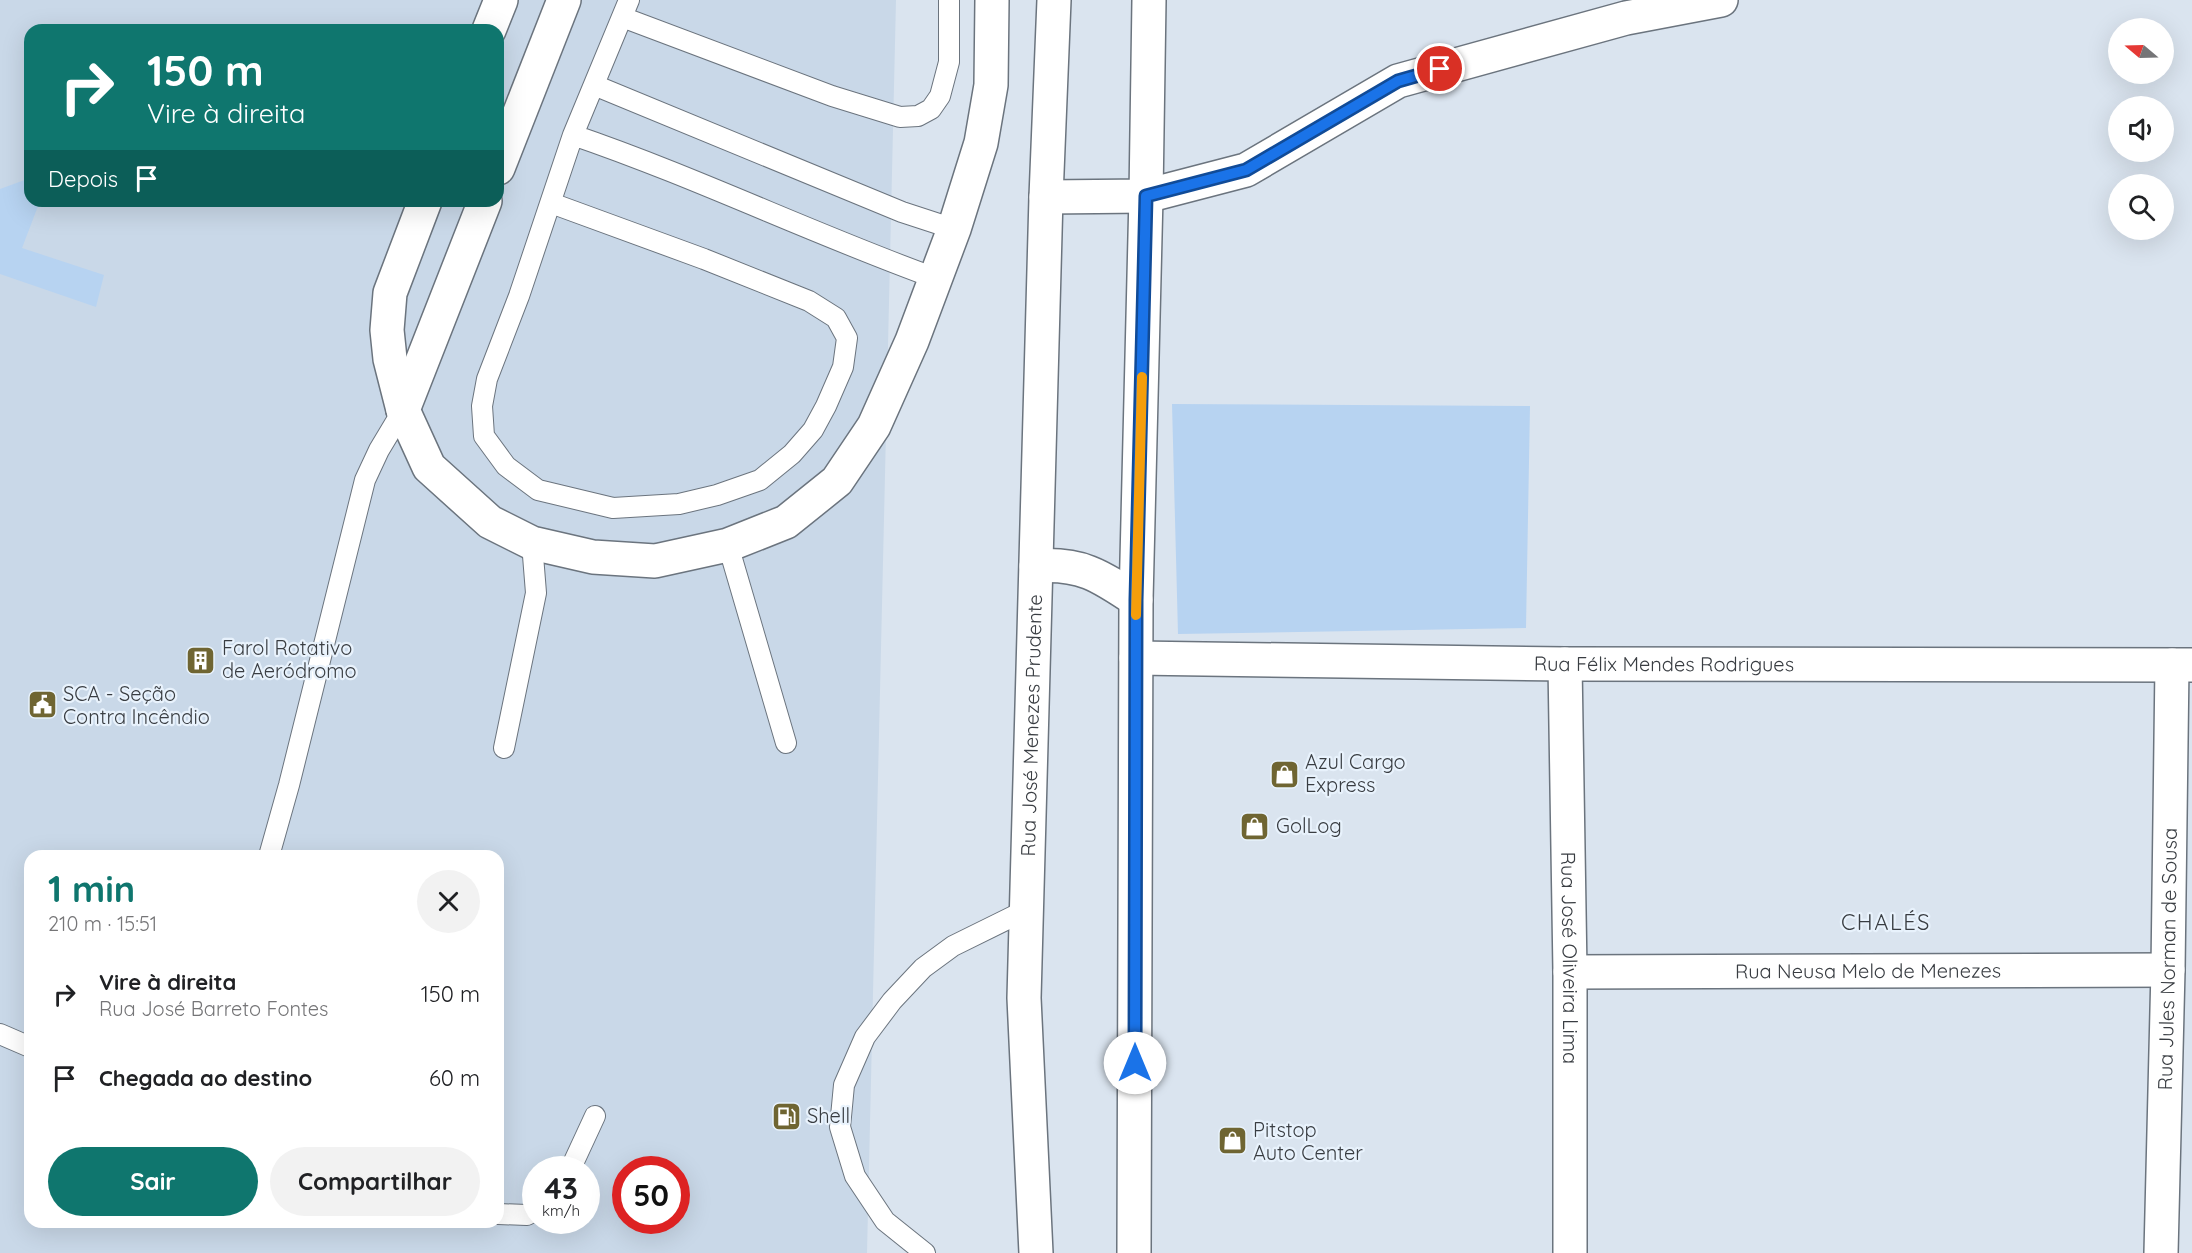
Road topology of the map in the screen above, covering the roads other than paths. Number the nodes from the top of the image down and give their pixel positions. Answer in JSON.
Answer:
{"nodes":[{"id":1,"x":501,"y":0,"type":"edge"},
{"id":2,"x":564,"y":0,"type":"edge"},
{"id":3,"x":949,"y":0,"type":"edge"},
{"id":4,"x":992,"y":0,"type":"edge"},
{"id":5,"x":1053,"y":0,"type":"edge"},
{"id":6,"x":1149,"y":0,"type":"edge"},
{"id":7,"x":1721,"y":0,"type":"edge"},
{"id":8,"x":625,"y":9,"type":"edge"},
{"id":9,"x":491,"y":24,"type":"edge"},
{"id":10,"x":594,"y":85,"type":"junction"},
{"id":11,"x":573,"y":135,"type":"junction"},
{"id":12,"x":504,"y":153,"type":"edge"},
{"id":13,"x":1146,"y":196,"type":"junction"},
{"id":14,"x":1046,"y":197,"type":"junction"},
{"id":15,"x":551,"y":203,"type":"junction"},
{"id":16,"x":422,"y":207,"type":"edge"},
{"id":17,"x":483,"y":207,"type":"edge"},
{"id":18,"x":954,"y":230,"type":"junction"},
{"id":19,"x":935,"y":278,"type":"junction"},
{"id":20,"x":403,"y":410,"type":"junction"},
{"id":21,"x":532,"y":543,"type":"junction"},
{"id":22,"x":728,"y":545,"type":"junction"},
{"id":23,"x":1036,"y":566,"type":"junction"},
{"id":24,"x":1136,"y":600,"type":"junction"},
{"id":25,"x":1136,"y":658,"type":"junction"},
{"id":26,"x":1565,"y":664,"type":"junction"},
{"id":27,"x":2182,"y":665,"type":"edge"},
{"id":28,"x":786,"y":743,"type":"dead end"},
{"id":29,"x":504,"y":748,"type":"dead end"},
{"id":30,"x":271,"y":850,"type":"edge"},
{"id":31,"x":1028,"y":909,"type":"junction"},
{"id":32,"x":2168,"y":970,"type":"junction"},
{"id":33,"x":1570,"y":972,"type":"junction"},
{"id":34,"x":0,"y":1034,"type":"edge"},
{"id":35,"x":24,"y":1044,"type":"edge"},
{"id":36,"x":595,"y":1116,"type":"dead end"},
{"id":37,"x":576,"y":1156,"type":"edge"},
{"id":38,"x":504,"y":1214,"type":"edge"},
{"id":39,"x":522,"y":1215,"type":"edge"},
{"id":40,"x":925,"y":1253,"type":"edge"},
{"id":41,"x":1036,"y":1253,"type":"edge"},
{"id":42,"x":1134,"y":1253,"type":"edge"},
{"id":43,"x":1570,"y":1253,"type":"edge"},
{"id":44,"x":2160,"y":1253,"type":"edge"}],
"edges":[{"from":1,"to":9,"type":"street"},
{"from":2,"to":12,"type":"street"},
{"from":3,"to":8,"type":"lane"},
{"from":4,"to":18,"type":"street"},
{"from":5,"to":14,"type":"street","name":"Rua José Menezes Prudente"},
{"from":6,"to":13,"type":"street"},
{"from":7,"to":13,"type":"street"},
{"from":8,"to":10,"type":"lane"},
{"from":10,"to":11,"type":"lane"},
{"from":10,"to":18,"type":"lane"},
{"from":11,"to":15,"type":"lane"},
{"from":11,"to":19,"type":"lane"},
{"from":13,"to":14,"type":"street"},
{"from":13,"to":24,"type":"street"},
{"from":14,"to":23,"type":"street","name":"Rua José Menezes Prudente"},
{"from":15,"to":15,"type":"lane"},
{"from":16,"to":20,"type":"street"},
{"from":17,"to":20,"type":"street"},
{"from":18,"to":19,"type":"street"},
{"from":19,"to":22,"type":"street"},
{"from":20,"to":21,"type":"street"},
{"from":20,"to":30,"type":"lane"},
{"from":21,"to":22,"type":"street"},
{"from":21,"to":29,"type":"lane"},
{"from":22,"to":28,"type":"lane"},
{"from":23,"to":24,"type":"street"},
{"from":23,"to":31,"type":"street","name":"Rua José Menezes Prudente"},
{"from":24,"to":25,"type":"street"},
{"from":25,"to":26,"type":"street","name":"Rua Félix Mendes Rodrigues"},
{"from":25,"to":42,"type":"street"},
{"from":26,"to":27,"type":"street","name":"Rua Félix Mendes Rodrigues"},
{"from":26,"to":33,"type":"street","name":"Rua José Oliveira Lima"},
{"from":27,"to":32,"type":"street","name":"Rua Jules Norman de Sousa"},
{"from":31,"to":40,"type":"lane"},
{"from":31,"to":41,"type":"street","name":"Rua José Menezes Prudente"},
{"from":32,"to":33,"type":"street","name":"Rua Neusa Melo de Menezes"},
{"from":32,"to":44,"type":"street","name":"Rua Jules Norman de Sousa"},
{"from":33,"to":43,"type":"street","name":"Rua José Oliveira Lima"},
{"from":34,"to":35,"type":"lane"},
{"from":36,"to":37,"type":"lane"},
{"from":38,"to":39,"type":"lane"}]}
